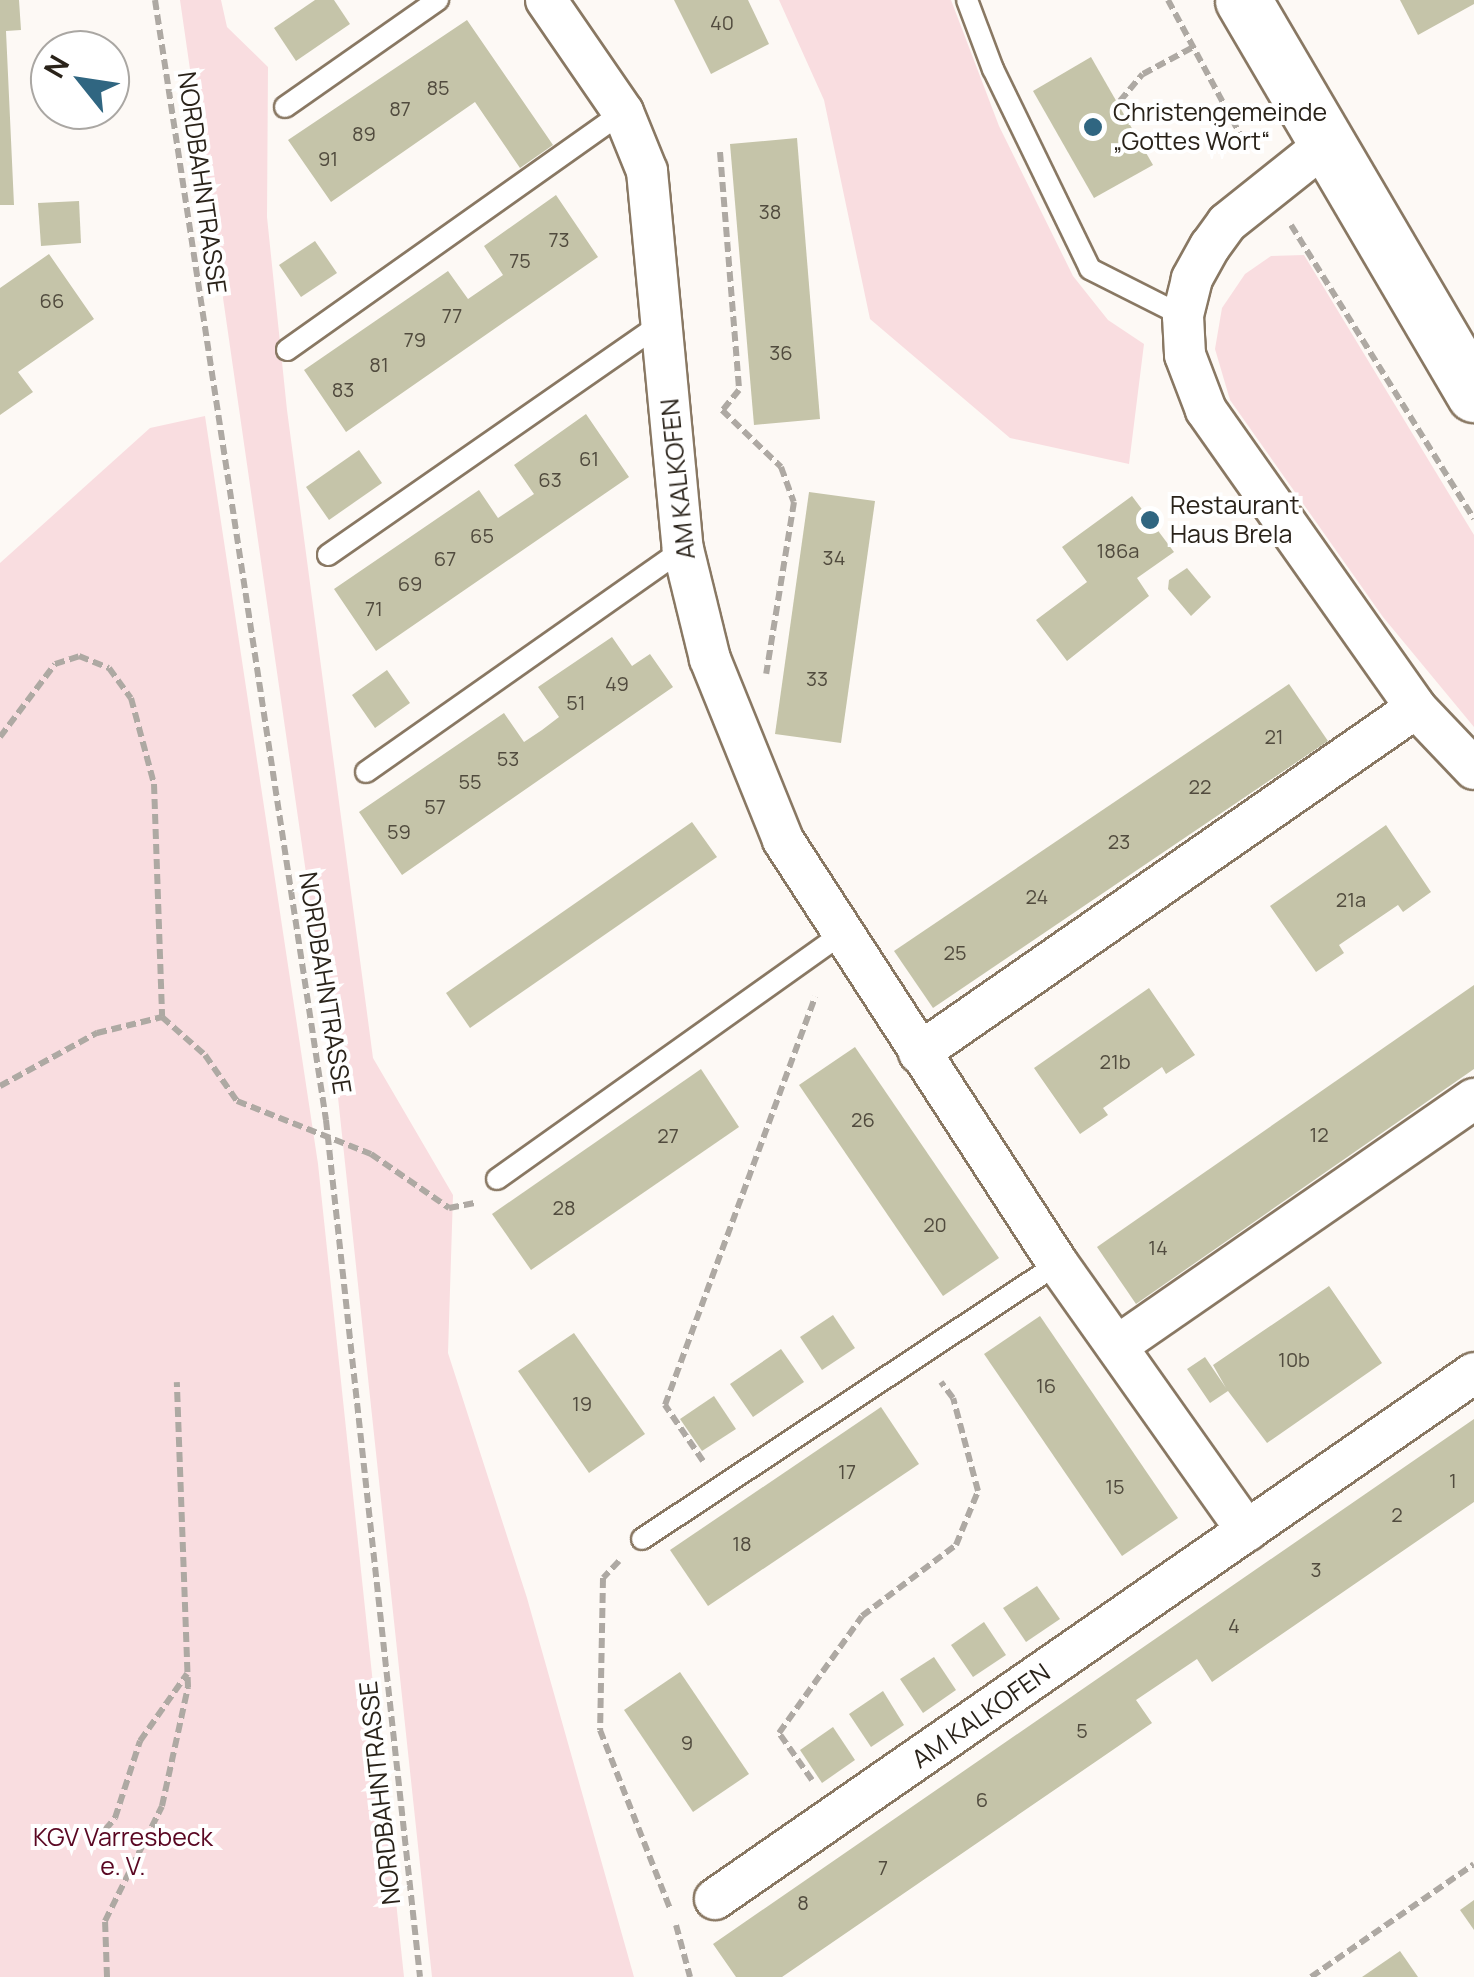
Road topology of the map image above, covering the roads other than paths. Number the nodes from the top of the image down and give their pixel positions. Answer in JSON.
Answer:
{"nodes":[{"id":1,"x":438,"y":0,"type":"edge"},
{"id":2,"x":546,"y":0,"type":"edge"},
{"id":3,"x":967,"y":0,"type":"edge"},
{"id":4,"x":1243,"y":0,"type":"edge"},
{"id":5,"x":286,"y":106,"type":"dead end"},
{"id":6,"x":623,"y":112,"type":"junction"},
{"id":7,"x":1326,"y":144,"type":"junction"},
{"id":8,"x":1183,"y":316,"type":"junction"},
{"id":9,"x":660,"y":324,"type":"junction"},
{"id":10,"x":286,"y":350,"type":"dead end"},
{"id":11,"x":1460,"y":361,"type":"edge"},
{"id":12,"x":683,"y":549,"type":"junction"},
{"id":13,"x":328,"y":556,"type":"dead end"},
{"id":14,"x":1416,"y":708,"type":"junction"},
{"id":15,"x":1474,"y":770,"type":"edge"},
{"id":16,"x":366,"y":772,"type":"dead end"},
{"id":17,"x":842,"y":934,"type":"junction"},
{"id":18,"x":919,"y":1053,"type":"junction"},
{"id":19,"x":1474,"y":1099,"type":"edge"},
{"id":20,"x":497,"y":1178,"type":"road end"},
{"id":21,"x":1058,"y":1264,"type":"junction"},
{"id":22,"x":1117,"y":1346,"type":"junction"},
{"id":23,"x":1474,"y":1373,"type":"edge"},
{"id":24,"x":1247,"y":1531,"type":"junction"},
{"id":25,"x":642,"y":1539,"type":"road end"},
{"id":26,"x":715,"y":1899,"type":"dead end"}],
"edges":[{"from":1,"to":5,"type":"lane"},
{"from":2,"to":6,"type":"street","name":"AM KALKOFEN"},
{"from":3,"to":8,"type":"lane"},
{"from":4,"to":7,"type":"street"},
{"from":6,"to":9,"type":"street","name":"AM KALKOFEN"},
{"from":6,"to":10,"type":"lane"},
{"from":7,"to":8,"type":"street"},
{"from":7,"to":11,"type":"street"},
{"from":8,"to":14,"type":"street"},
{"from":9,"to":12,"type":"street","name":"AM KALKOFEN"},
{"from":9,"to":13,"type":"lane"},
{"from":12,"to":16,"type":"lane"},
{"from":12,"to":17,"type":"street","name":"AM KALKOFEN"},
{"from":14,"to":15,"type":"street"},
{"from":14,"to":18,"type":"street"},
{"from":17,"to":18,"type":"street","name":"AM KALKOFEN"},
{"from":17,"to":20,"type":"lane"},
{"from":18,"to":21,"type":"street","name":"AM KALKOFEN"},
{"from":19,"to":22,"type":"street"},
{"from":21,"to":22,"type":"street","name":"AM KALKOFEN"},
{"from":21,"to":25,"type":"lane"},
{"from":22,"to":24,"type":"street","name":"AM KALKOFEN"},
{"from":23,"to":24,"type":"street","name":"AM KALKOFEN"},
{"from":24,"to":26,"type":"street","name":"AM KALKOFEN"}]}
